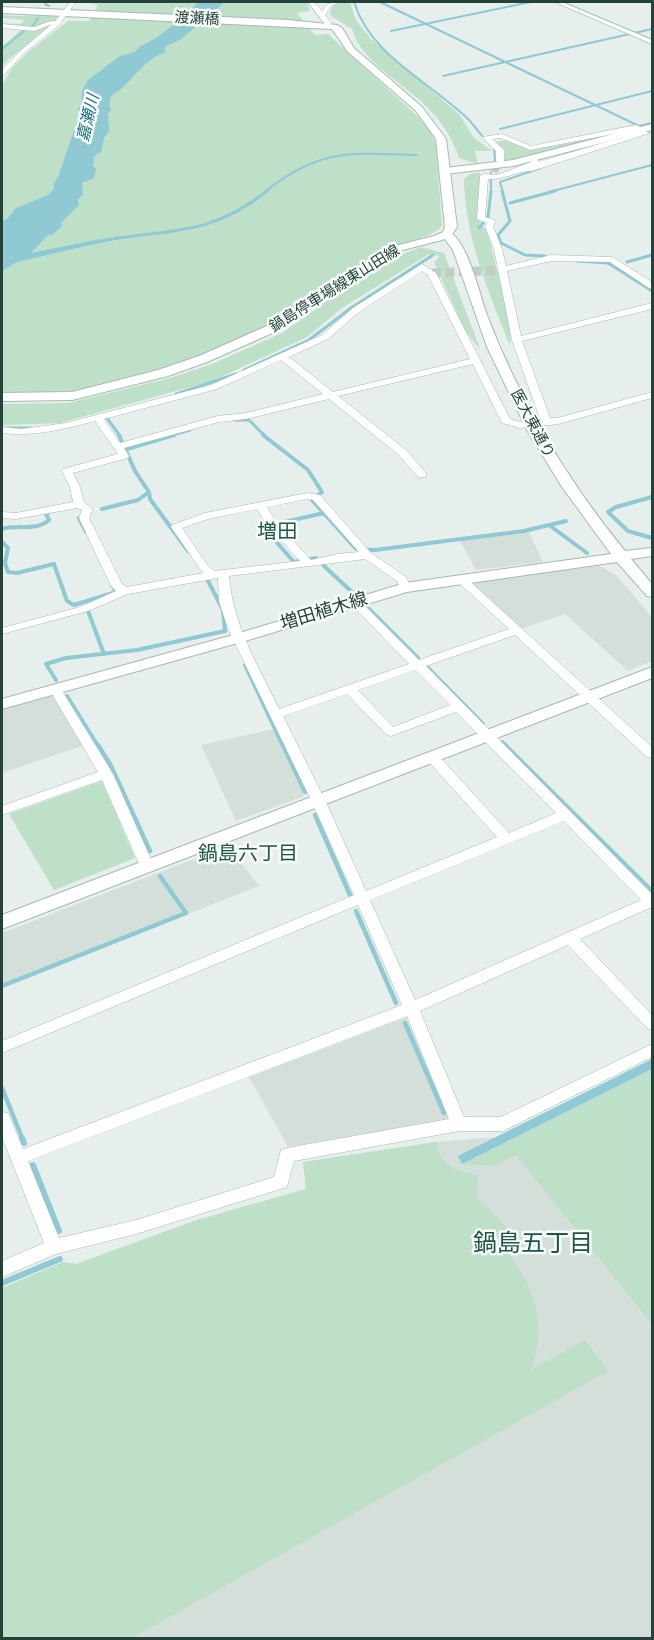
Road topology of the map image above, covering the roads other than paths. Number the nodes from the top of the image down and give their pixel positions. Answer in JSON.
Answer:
{"nodes":[{"id":1,"x":73,"y":2,"type":"edge"},
{"id":2,"x":311,"y":2,"type":"edge"},
{"id":3,"x":337,"y":2,"type":"edge"},
{"id":4,"x":558,"y":2,"type":"edge"},
{"id":5,"x":2,"y":10,"type":"edge"},
{"id":6,"x":66,"y":15,"type":"junction"},
{"id":7,"x":324,"y":22,"type":"junction"},
{"id":8,"x":2,"y":26,"type":"edge"},
{"id":9,"x":652,"y":42,"type":"edge"},
{"id":10,"x":2,"y":74,"type":"edge"},
{"id":11,"x":636,"y":127,"type":"dead end"},
{"id":12,"x":649,"y":130,"type":"edge"},
{"id":13,"x":533,"y":158,"type":"junction"},
{"id":14,"x":500,"y":161,"type":"dead end"},
{"id":15,"x":445,"y":171,"type":"junction"},
{"id":16,"x":496,"y":175,"type":"junction"},
{"id":17,"x":447,"y":234,"type":"junction"},
{"id":18,"x":501,"y":270,"type":"junction"},
{"id":19,"x":652,"y":286,"type":"edge"},
{"id":20,"x":652,"y":306,"type":"edge"},
{"id":21,"x":517,"y":340,"type":"junction"},
{"id":22,"x":283,"y":357,"type":"junction"},
{"id":23,"x":476,"y":360,"type":"junction"},
{"id":24,"x":652,"y":395,"type":"edge"},
{"id":25,"x":331,"y":396,"type":"junction"},
{"id":26,"x":2,"y":397,"type":"edge"},
{"id":27,"x":104,"y":416,"type":"junction"},
{"id":28,"x":545,"y":422,"type":"junction"},
{"id":29,"x":531,"y":424,"type":"junction"},
{"id":30,"x":2,"y":430,"type":"edge"},
{"id":31,"x":123,"y":445,"type":"junction"},
{"id":32,"x":422,"y":475,"type":"dead end"},
{"id":33,"x":79,"y":504,"type":"junction"},
{"id":34,"x":260,"y":504,"type":"junction"},
{"id":35,"x":2,"y":515,"type":"edge"},
{"id":36,"x":365,"y":552,"type":"junction"},
{"id":37,"x":652,"y":552,"type":"edge"},
{"id":38,"x":621,"y":558,"type":"junction"},
{"id":39,"x":308,"y":564,"type":"junction"},
{"id":40,"x":212,"y":576,"type":"junction"},
{"id":41,"x":460,"y":579,"type":"junction"},
{"id":42,"x":405,"y":588,"type":"junction"},
{"id":43,"x":125,"y":591,"type":"junction"},
{"id":44,"x":652,"y":593,"type":"edge"},
{"id":45,"x":356,"y":603,"type":"junction"},
{"id":46,"x":517,"y":630,"type":"junction"},
{"id":47,"x":2,"y":631,"type":"edge"},
{"id":48,"x":239,"y":638,"type":"junction"},
{"id":49,"x":418,"y":665,"type":"junction"},
{"id":50,"x":652,"y":672,"type":"edge"},
{"id":51,"x":55,"y":689,"type":"junction"},
{"id":52,"x":350,"y":689,"type":"junction"},
{"id":53,"x":590,"y":697,"type":"junction"},
{"id":54,"x":2,"y":704,"type":"edge"},
{"id":55,"x":459,"y":706,"type":"junction"},
{"id":56,"x":277,"y":714,"type":"junction"},
{"id":57,"x":488,"y":736,"type":"junction"},
{"id":58,"x":652,"y":754,"type":"edge"},
{"id":59,"x":432,"y":757,"type":"junction"},
{"id":60,"x":106,"y":774,"type":"junction"},
{"id":61,"x":318,"y":800,"type":"junction"},
{"id":62,"x":2,"y":811,"type":"edge"},
{"id":63,"x":565,"y":815,"type":"junction"},
{"id":64,"x":507,"y":839,"type":"junction"},
{"id":65,"x":147,"y":866,"type":"junction"},
{"id":66,"x":361,"y":898,"type":"junction"},
{"id":67,"x":652,"y":902,"type":"edge"},
{"id":68,"x":2,"y":922,"type":"edge"},
{"id":69,"x":570,"y":938,"type":"junction"},
{"id":70,"x":411,"y":1008,"type":"junction"},
{"id":71,"x":652,"y":1024,"type":"edge"},
{"id":72,"x":2,"y":1047,"type":"edge"},
{"id":73,"x":652,"y":1050,"type":"edge"},
{"id":74,"x":2,"y":1118,"type":"edge"},
{"id":75,"x":459,"y":1124,"type":"junction"},
{"id":76,"x":18,"y":1158,"type":"junction"},
{"id":77,"x":54,"y":1247,"type":"junction"},
{"id":78,"x":2,"y":1269,"type":"edge"}],
"edges":[{"from":1,"to":6,"type":"street"},
{"from":2,"to":7,"type":"street"},
{"from":3,"to":7,"type":"street"},
{"from":4,"to":9,"type":"street"},
{"from":5,"to":6,"type":"street"},
{"from":6,"to":7,"type":"street","name":"渡瀬橋"},
{"from":6,"to":8,"type":"street"},
{"from":6,"to":10,"type":"street"},
{"from":7,"to":15,"type":"street"},
{"from":11,"to":14,"type":"street"},
{"from":12,"to":13,"type":"street"},
{"from":12,"to":16,"type":"street"},
{"from":13,"to":15,"type":"street"},
{"from":13,"to":16,"type":"street"},
{"from":15,"to":17,"type":"street"},
{"from":16,"to":18,"type":"street"},
{"from":17,"to":26,"type":"street","name":"鍋島停車場線東山田線"},
{"from":17,"to":29,"type":"street","name":"医大東通り"},
{"from":18,"to":19,"type":"street"},
{"from":18,"to":21,"type":"street"},
{"from":20,"to":21,"type":"street"},
{"from":21,"to":28,"type":"street"},
{"from":22,"to":23,"type":"street"},
{"from":22,"to":25,"type":"street"},
{"from":22,"to":27,"type":"street"},
{"from":23,"to":25,"type":"street"},
{"from":23,"to":29,"type":"street"},
{"from":24,"to":28,"type":"street"},
{"from":25,"to":31,"type":"street"},
{"from":25,"to":32,"type":"street"},
{"from":27,"to":30,"type":"street"},
{"from":27,"to":31,"type":"street"},
{"from":28,"to":29,"type":"street"},
{"from":29,"to":38,"type":"street","name":"医大東通り"},
{"from":31,"to":33,"type":"street"},
{"from":33,"to":35,"type":"street"},
{"from":33,"to":43,"type":"street"},
{"from":34,"to":36,"type":"street"},
{"from":34,"to":39,"type":"street"},
{"from":34,"to":40,"type":"street"},
{"from":36,"to":39,"type":"street"},
{"from":36,"to":42,"type":"street"},
{"from":37,"to":38,"type":"street","name":"増田植木線"},
{"from":38,"to":41,"type":"street","name":"増田植木線"},
{"from":38,"to":44,"type":"street","name":"医大東通り"},
{"from":39,"to":40,"type":"street"},
{"from":40,"to":43,"type":"street"},
{"from":40,"to":48,"type":"street"},
{"from":41,"to":42,"type":"street","name":"増田植木線"},
{"from":41,"to":46,"type":"street"},
{"from":42,"to":45,"type":"street","name":"増田植木線"},
{"from":43,"to":47,"type":"street"},
{"from":45,"to":48,"type":"street","name":"増田植木線"},
{"from":45,"to":49,"type":"street"},
{"from":46,"to":49,"type":"street"},
{"from":46,"to":53,"type":"street"},
{"from":48,"to":51,"type":"street","name":"増田植木線"},
{"from":48,"to":56,"type":"street"},
{"from":49,"to":52,"type":"street"},
{"from":49,"to":55,"type":"street"},
{"from":50,"to":53,"type":"street"},
{"from":51,"to":54,"type":"street","name":"増田植木線"},
{"from":51,"to":60,"type":"street"},
{"from":52,"to":55,"type":"street"},
{"from":52,"to":56,"type":"street"},
{"from":53,"to":57,"type":"street"},
{"from":53,"to":58,"type":"street"},
{"from":55,"to":57,"type":"street"},
{"from":56,"to":61,"type":"street"},
{"from":57,"to":59,"type":"street"},
{"from":57,"to":63,"type":"street"},
{"from":59,"to":61,"type":"street"},
{"from":59,"to":64,"type":"street"},
{"from":60,"to":62,"type":"street"},
{"from":60,"to":65,"type":"street"},
{"from":61,"to":65,"type":"street"},
{"from":61,"to":66,"type":"street"},
{"from":63,"to":64,"type":"street"},
{"from":63,"to":67,"type":"street"},
{"from":64,"to":66,"type":"street"},
{"from":65,"to":68,"type":"street"},
{"from":66,"to":70,"type":"street"},
{"from":66,"to":72,"type":"street"},
{"from":67,"to":69,"type":"street"},
{"from":69,"to":70,"type":"street"},
{"from":69,"to":71,"type":"street"},
{"from":70,"to":75,"type":"street"},
{"from":70,"to":76,"type":"street"},
{"from":73,"to":75,"type":"street"},
{"from":74,"to":76,"type":"street"},
{"from":75,"to":77,"type":"street"},
{"from":76,"to":77,"type":"street"},
{"from":77,"to":78,"type":"street"}]}
